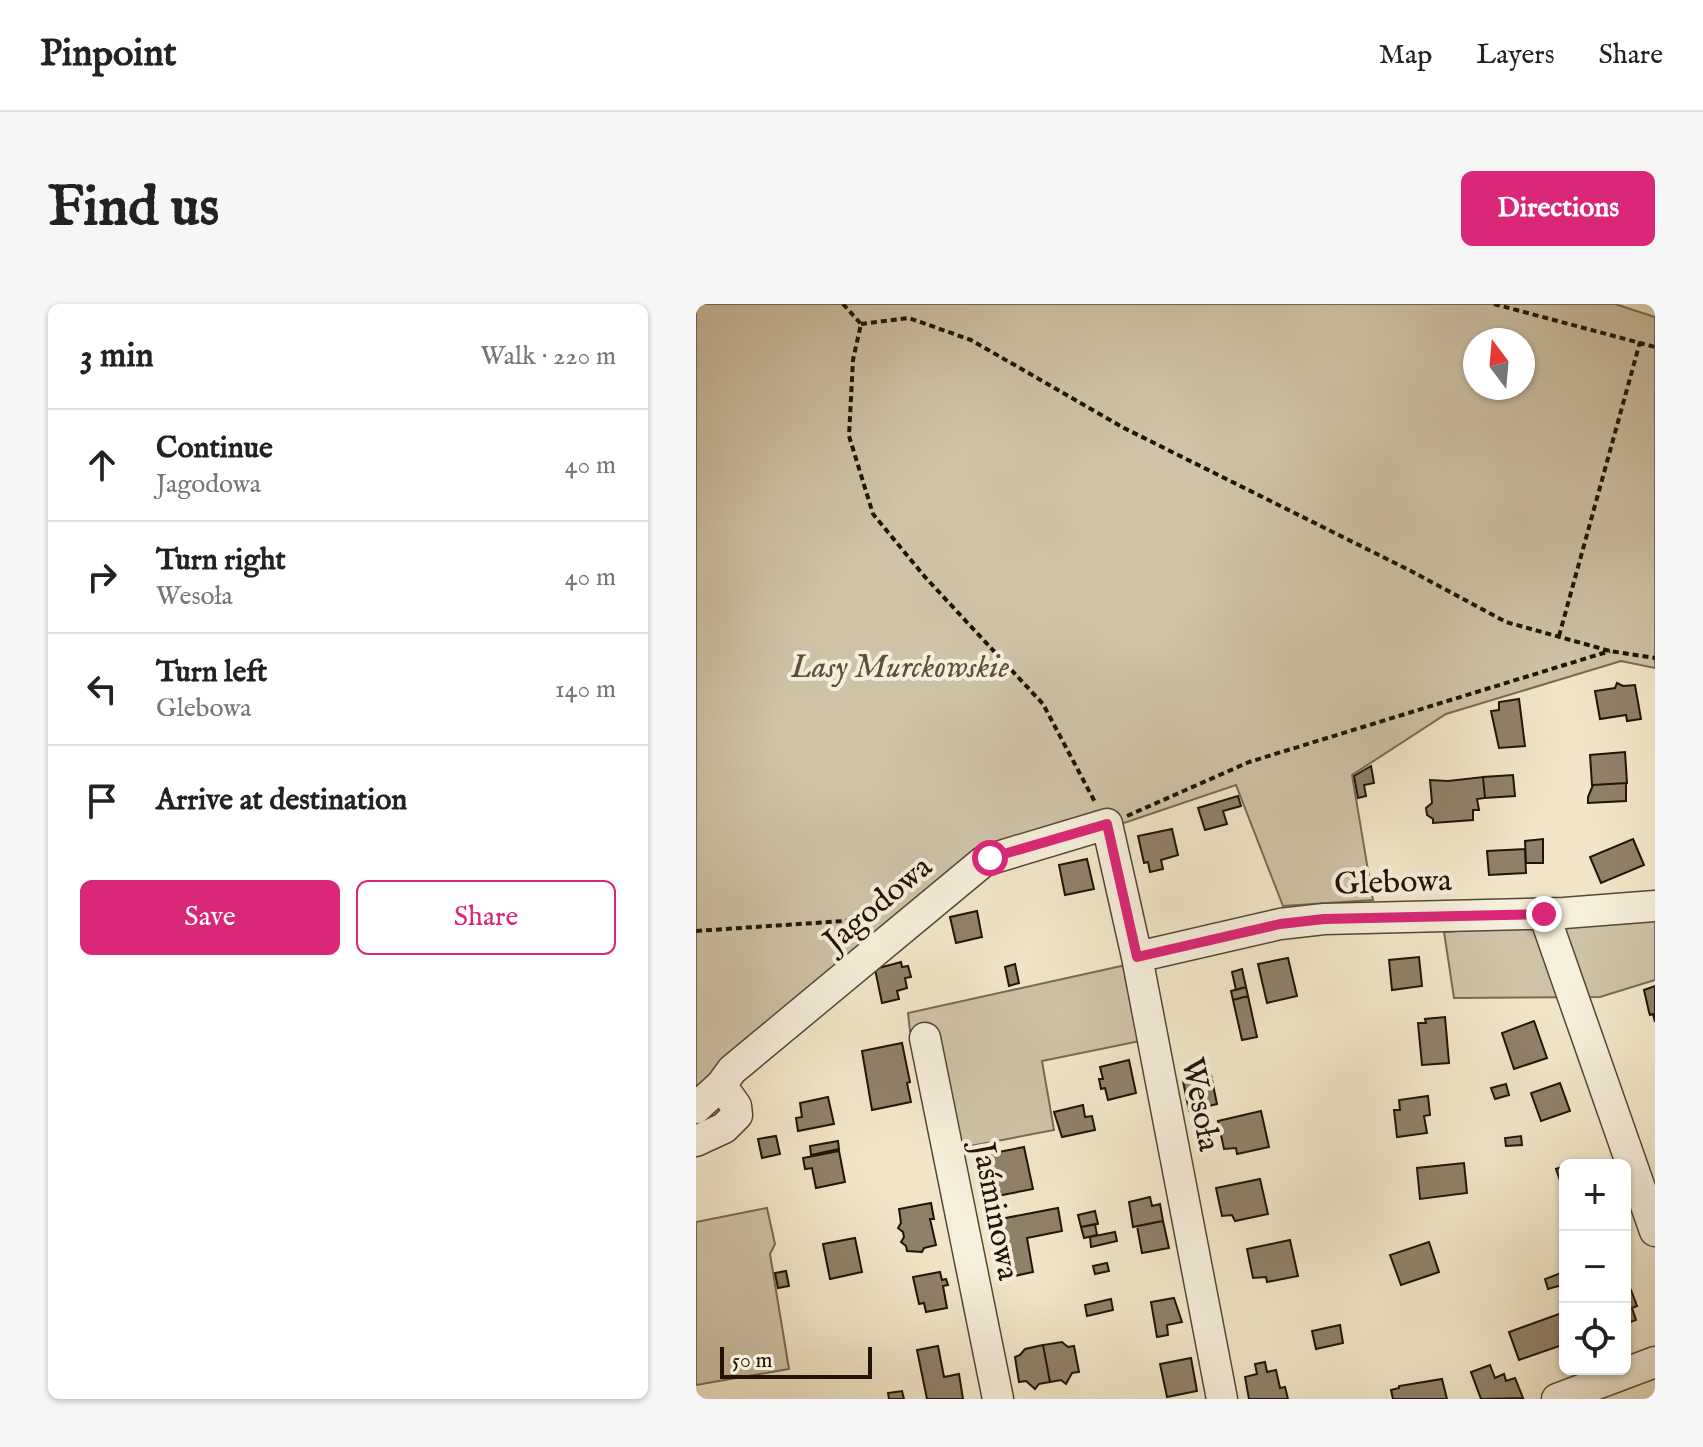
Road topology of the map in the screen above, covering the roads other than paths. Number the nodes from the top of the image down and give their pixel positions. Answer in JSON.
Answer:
{"nodes":[{"id":1,"x":1107,"y":824,"type":"joint"},
{"id":2,"x":1655,"y":906,"type":"edge"},
{"id":3,"x":1544,"y":914,"type":"junction"},
{"id":4,"x":1137,"y":957,"type":"junction"},
{"id":5,"x":925,"y":1038,"type":"dead end"},
{"id":6,"x":721,"y":1085,"type":"junction"},
{"id":7,"x":696,"y":1108,"type":"edge"},
{"id":8,"x":696,"y":1141,"type":"edge"},
{"id":9,"x":1655,"y":1231,"type":"edge"},
{"id":10,"x":1655,"y":1362,"type":"edge"},
{"id":11,"x":998,"y":1399,"type":"edge"},
{"id":12,"x":1222,"y":1399,"type":"edge"},
{"id":13,"x":1557,"y":1399,"type":"edge"}],
"edges":[{"from":1,"to":4,"type":"street","name":"Wesoła"},
{"from":1,"to":6,"type":"street","name":"Jagodowa"},
{"from":2,"to":3,"type":"street","name":"Glebowa"},
{"from":3,"to":4,"type":"street","name":"Glebowa"},
{"from":3,"to":9,"type":"street"},
{"from":4,"to":12,"type":"street","name":"Wesoła"},
{"from":5,"to":11,"type":"street","name":"Jaśminowa"},
{"from":6,"to":7,"type":"street","name":"Jagodowa"},
{"from":6,"to":8,"type":"street"},
{"from":10,"to":13,"type":"street"}]}
